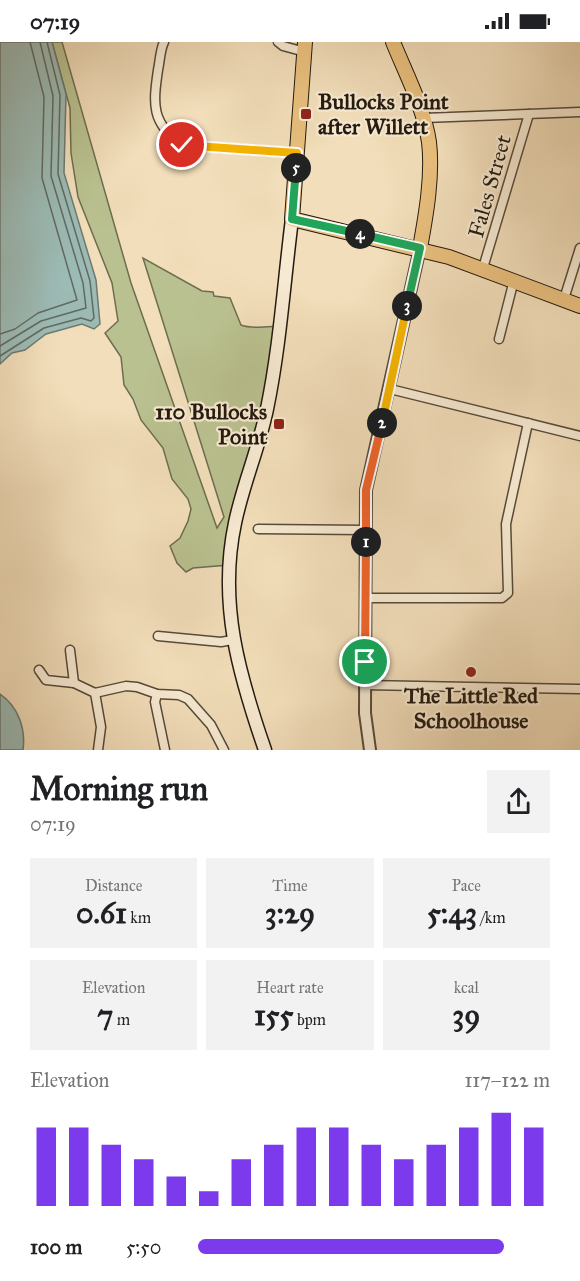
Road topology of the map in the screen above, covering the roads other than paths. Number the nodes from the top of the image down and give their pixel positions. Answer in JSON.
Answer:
{"nodes":[{"id":1,"x":164,"y":42,"type":"edge"},
{"id":2,"x":278,"y":42,"type":"edge"},
{"id":3,"x":393,"y":42,"type":"edge"},
{"id":4,"x":305,"y":47,"type":"edge"},
{"id":5,"x":580,"y":111,"type":"edge"},
{"id":6,"x":529,"y":114,"type":"junction"},
{"id":7,"x":424,"y":118,"type":"junction"},
{"id":8,"x":297,"y":153,"type":"junction"},
{"id":9,"x":292,"y":219,"type":"junction"},
{"id":10,"x":420,"y":248,"type":"junction"},
{"id":11,"x":580,"y":249,"type":"edge"},
{"id":12,"x":483,"y":268,"type":"junction"},
{"id":13,"x":514,"y":280,"type":"junction"},
{"id":14,"x":564,"y":299,"type":"junction"},
{"id":15,"x":580,"y":306,"type":"edge"},
{"id":16,"x":499,"y":339,"type":"dead end"},
{"id":17,"x":390,"y":389,"type":"junction"},
{"id":18,"x":528,"y":423,"type":"junction"},
{"id":19,"x":580,"y":436,"type":"edge"},
{"id":20,"x":258,"y":529,"type":"dead end"},
{"id":21,"x":366,"y":530,"type":"junction"},
{"id":22,"x":366,"y":598,"type":"junction"},
{"id":23,"x":158,"y":636,"type":"dead end"},
{"id":24,"x":232,"y":640,"type":"junction"},
{"id":25,"x":70,"y":650,"type":"dead end"},
{"id":26,"x":39,"y":670,"type":"dead end"},
{"id":27,"x":74,"y":683,"type":"junction"},
{"id":28,"x":365,"y":685,"type":"junction"},
{"id":29,"x":580,"y":689,"type":"edge"},
{"id":30,"x":95,"y":693,"type":"junction"},
{"id":31,"x":157,"y":694,"type":"junction"},
{"id":32,"x":98,"y":750,"type":"edge"},
{"id":33,"x":165,"y":750,"type":"edge"},
{"id":34,"x":224,"y":750,"type":"edge"},
{"id":35,"x":265,"y":750,"type":"edge"},
{"id":36,"x":370,"y":750,"type":"edge"}],
"edges":[{"from":1,"to":8,"type":"street"},
{"from":2,"to":4,"type":"street"},
{"from":3,"to":7,"type":"main road"},
{"from":4,"to":8,"type":"main road"},
{"from":5,"to":6,"type":"street"},
{"from":6,"to":7,"type":"street"},
{"from":6,"to":12,"type":"street","name":"Fales Street"},
{"from":7,"to":10,"type":"main road"},
{"from":8,"to":9,"type":"main road"},
{"from":9,"to":10,"type":"main road"},
{"from":9,"to":24,"type":"main road"},
{"from":10,"to":12,"type":"main road"},
{"from":10,"to":17,"type":"street"},
{"from":11,"to":14,"type":"street"},
{"from":12,"to":13,"type":"main road"},
{"from":13,"to":14,"type":"main road"},
{"from":13,"to":16,"type":"street"},
{"from":14,"to":15,"type":"main road"},
{"from":17,"to":18,"type":"street"},
{"from":17,"to":21,"type":"street"},
{"from":18,"to":19,"type":"street"},
{"from":18,"to":22,"type":"street"},
{"from":20,"to":21,"type":"street"},
{"from":21,"to":22,"type":"street"},
{"from":22,"to":28,"type":"street"},
{"from":23,"to":24,"type":"street"},
{"from":24,"to":35,"type":"main road"},
{"from":25,"to":27,"type":"street"},
{"from":26,"to":27,"type":"street"},
{"from":27,"to":30,"type":"street"},
{"from":28,"to":29,"type":"street"},
{"from":28,"to":36,"type":"street"},
{"from":30,"to":31,"type":"street"},
{"from":30,"to":32,"type":"street"},
{"from":31,"to":33,"type":"street"},
{"from":31,"to":34,"type":"street"}]}
